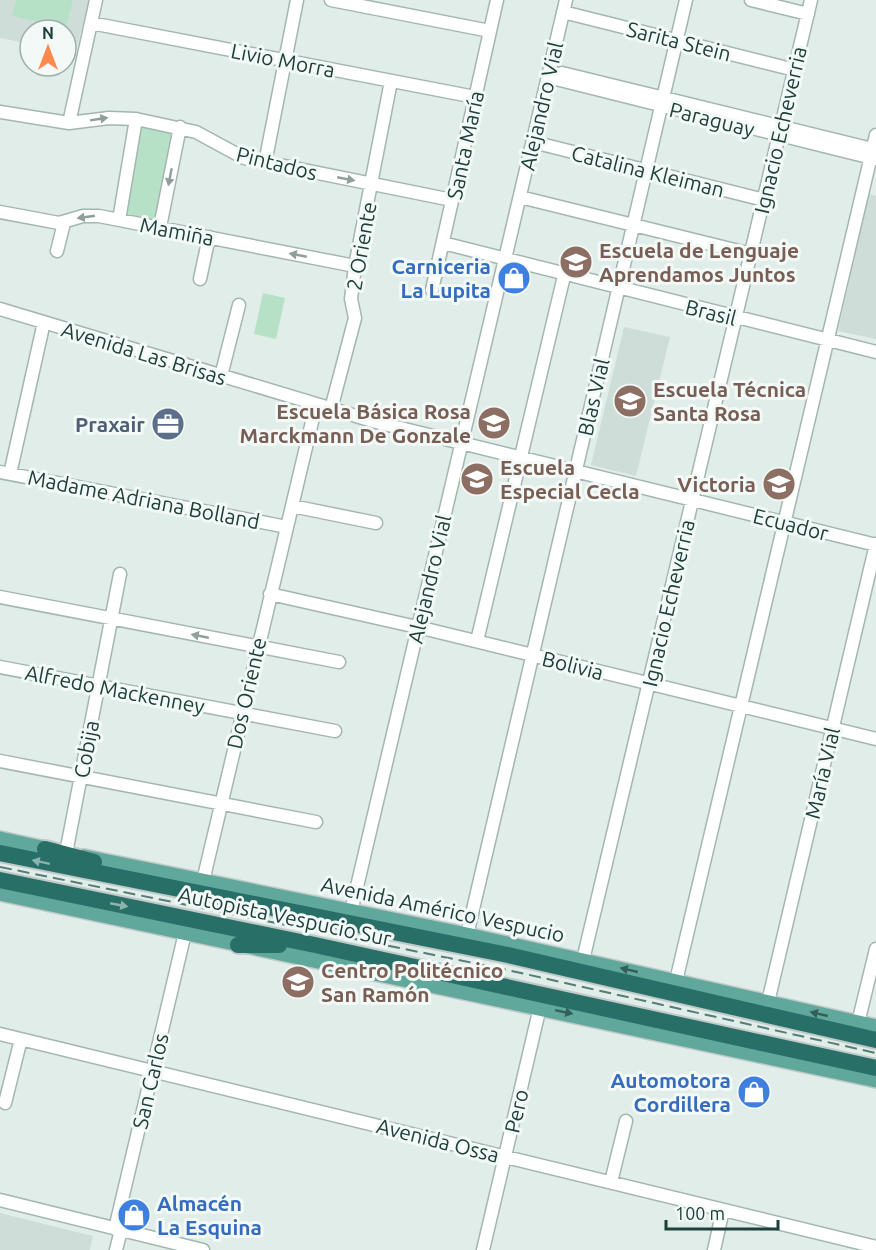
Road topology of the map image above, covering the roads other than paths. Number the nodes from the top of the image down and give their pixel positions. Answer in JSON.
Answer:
{"nodes":[{"id":1,"x":96,"y":0,"type":"edge"},
{"id":2,"x":297,"y":0,"type":"edge"},
{"id":3,"x":331,"y":0,"type":"edge"},
{"id":4,"x":497,"y":0,"type":"edge"},
{"id":5,"x":686,"y":0,"type":"edge"},
{"id":6,"x":751,"y":0,"type":"edge"},
{"id":7,"x":811,"y":0,"type":"edge"},
{"id":8,"x":565,"y":6,"type":"edge"},
{"id":9,"x":808,"y":14,"type":"junction"},
{"id":10,"x":91,"y":23,"type":"junction"},
{"id":11,"x":490,"y":31,"type":"junction"},
{"id":12,"x":677,"y":40,"type":"junction"},
{"id":13,"x":285,"y":60,"type":"junction"},
{"id":14,"x":795,"y":70,"type":"junction"},
{"id":15,"x":549,"y":74,"type":"junction"},
{"id":16,"x":391,"y":81,"type":"junction"},
{"id":17,"x":475,"y":98,"type":"junction"},
{"id":18,"x":662,"y":102,"type":"junction"},
{"id":19,"x":0,"y":111,"type":"edge"},
{"id":20,"x":136,"y":119,"type":"junction"},
{"id":21,"x":69,"y":123,"type":"junction"},
{"id":22,"x":180,"y":128,"type":"junction"},
{"id":23,"x":780,"y":131,"type":"junction"},
{"id":24,"x":876,"y":135,"type":"edge"},
{"id":25,"x":533,"y":142,"type":"junction"},
{"id":26,"x":874,"y":154,"type":"edge"},
{"id":27,"x":265,"y":163,"type":"junction"},
{"id":28,"x":646,"y":170,"type":"junction"},
{"id":29,"x":372,"y":184,"type":"junction"},
{"id":30,"x":520,"y":197,"type":"junction"},
{"id":31,"x":453,"y":200,"type":"junction"},
{"id":32,"x":764,"y":200,"type":"junction"},
{"id":33,"x":0,"y":212,"type":"edge"},
{"id":34,"x":119,"y":220,"type":"junction"},
{"id":35,"x":64,"y":223,"type":"junction"},
{"id":36,"x":633,"y":225,"type":"junction"},
{"id":37,"x":160,"y":227,"type":"junction"},
{"id":38,"x":209,"y":237,"type":"junction"},
{"id":39,"x":443,"y":243,"type":"junction"},
{"id":40,"x":57,"y":251,"type":"dead end"},
{"id":41,"x":751,"y":255,"type":"junction"},
{"id":42,"x":505,"y":261,"type":"junction"},
{"id":43,"x":355,"y":266,"type":"junction"},
{"id":44,"x":564,"y":276,"type":"junction"},
{"id":45,"x":200,"y":279,"type":"dead end"},
{"id":46,"x":619,"y":289,"type":"junction"},
{"id":47,"x":432,"y":290,"type":"dead end"},
{"id":48,"x":239,"y":305,"type":"dead end"},
{"id":49,"x":0,"y":309,"type":"edge"},
{"id":50,"x":736,"y":318,"type":"junction"},
{"id":51,"x":44,"y":322,"type":"junction"},
{"id":52,"x":828,"y":341,"type":"junction"},
{"id":53,"x":876,"y":352,"type":"edge"},
{"id":54,"x":221,"y":376,"type":"junction"},
{"id":55,"x":316,"y":405,"type":"junction"},
{"id":56,"x":331,"y":409,"type":"junction"},
{"id":57,"x":461,"y":445,"type":"junction"},
{"id":58,"x":521,"y":459,"type":"junction"},
{"id":59,"x":5,"y":472,"type":"edge"},
{"id":60,"x":576,"y":472,"type":"junction"},
{"id":61,"x":693,"y":500,"type":"junction"},
{"id":62,"x":292,"y":506,"type":"junction"},
{"id":63,"x":376,"y":523,"type":"dead end"},
{"id":64,"x":785,"y":523,"type":"junction"},
{"id":65,"x":287,"y":526,"type":"junction"},
{"id":66,"x":876,"y":545,"type":"edge"},
{"id":67,"x":120,"y":574,"type":"dead end"},
{"id":68,"x":270,"y":594,"type":"junction"},
{"id":69,"x":0,"y":597,"type":"edge"},
{"id":70,"x":111,"y":619,"type":"junction"},
{"id":71,"x":418,"y":627,"type":"junction"},
{"id":72,"x":477,"y":641,"type":"junction"},
{"id":73,"x":257,"y":647,"type":"junction"},
{"id":74,"x":533,"y":655,"type":"junction"},
{"id":75,"x":339,"y":662,"type":"dead end"},
{"id":76,"x":0,"y":667,"type":"edge"},
{"id":77,"x":649,"y":684,"type":"junction"},
{"id":78,"x":98,"y":686,"type":"junction"},
{"id":79,"x":741,"y":706,"type":"junction"},
{"id":80,"x":242,"y":714,"type":"junction"},
{"id":81,"x":832,"y":729,"type":"junction"},
{"id":82,"x":335,"y":731,"type":"dead end"},
{"id":83,"x":876,"y":739,"type":"edge"},
{"id":84,"x":0,"y":761,"type":"edge"},
{"id":85,"x":80,"y":777,"type":"junction"},
{"id":86,"x":221,"y":804,"type":"junction"},
{"id":87,"x":316,"y":822,"type":"dead end"},
{"id":88,"x":0,"y":839,"type":"edge"},
{"id":89,"x":45,"y":849,"type":"junction"},
{"id":90,"x":0,"y":853,"type":"edge"},
{"id":91,"x":66,"y":853,"type":"junction"},
{"id":92,"x":0,"y":880,"type":"edge"},
{"id":93,"x":203,"y":881,"type":"junction"},
{"id":94,"x":0,"y":893,"type":"edge"},
{"id":95,"x":242,"y":904,"type":"junction"},
{"id":96,"x":351,"y":912,"type":"junction"},
{"id":97,"x":185,"y":933,"type":"junction"},
{"id":98,"x":467,"y":935,"type":"junction"},
{"id":99,"x":238,"y":945,"type":"junction"},
{"id":100,"x":315,"y":945,"type":"junction"},
{"id":101,"x":876,"y":949,"type":"edge"},
{"id":102,"x":583,"y":960,"type":"junction"},
{"id":103,"x":676,"y":981,"type":"junction"},
{"id":104,"x":768,"y":1002,"type":"junction"},
{"id":105,"x":540,"y":1007,"type":"junction"},
{"id":106,"x":858,"y":1023,"type":"junction"},
{"id":107,"x":876,"y":1027,"type":"edge"},
{"id":108,"x":0,"y":1034,"type":"edge"},
{"id":109,"x":21,"y":1039,"type":"junction"},
{"id":110,"x":876,"y":1040,"type":"edge"},
{"id":111,"x":876,"y":1068,"type":"edge"},
{"id":112,"x":153,"y":1071,"type":"junction"},
{"id":113,"x":876,"y":1080,"type":"edge"},
{"id":114,"x":5,"y":1103,"type":"dead end"},
{"id":115,"x":626,"y":1120,"type":"dead end"},
{"id":116,"x":505,"y":1156,"type":"junction"},
{"id":117,"x":611,"y":1182,"type":"junction"},
{"id":118,"x":0,"y":1200,"type":"edge"},
{"id":119,"x":723,"y":1210,"type":"junction"},
{"id":120,"x":118,"y":1229,"type":"junction"},
{"id":121,"x":876,"y":1247,"type":"edge"},
{"id":122,"x":116,"y":1250,"type":"edge"},
{"id":123,"x":203,"y":1250,"type":"edge"},
{"id":124,"x":483,"y":1250,"type":"edge"},
{"id":125,"x":714,"y":1250,"type":"edge"}],
"edges":[{"from":1,"to":10,"type":"street"},
{"from":2,"to":13,"type":"street"},
{"from":3,"to":11,"type":"street"},
{"from":4,"to":11,"type":"street","name":"Santa María"},
{"from":5,"to":12,"type":"street","name":"Blas Vial"},
{"from":6,"to":9,"type":"street"},
{"from":7,"to":9,"type":"street","name":"Ignacio Echeverria"},
{"from":8,"to":12,"type":"street","name":"Sarita Stein"},
{"from":8,"to":15,"type":"street","name":"Alejandro Vial"},
{"from":9,"to":14,"type":"street","name":"Ignacio Echeverria"},
{"from":10,"to":13,"type":"street","name":"Livio Morra"},
{"from":10,"to":21,"type":"street"},
{"from":11,"to":17,"type":"street","name":"Santa María"},
{"from":12,"to":14,"type":"street","name":"Sarita Stein"},
{"from":12,"to":18,"type":"street","name":"Blas Vial"},
{"from":13,"to":16,"type":"street","name":"Livio Morra"},
{"from":13,"to":27,"type":"street"},
{"from":14,"to":23,"type":"street","name":"Ignacio Echeverria"},
{"from":15,"to":18,"type":"street","name":"Paraguay"},
{"from":15,"to":25,"type":"street","name":"Alejandro Vial"},
{"from":16,"to":17,"type":"street","name":"Livio Morra"},
{"from":16,"to":29,"type":"street","name":"2 Oriente"},
{"from":17,"to":31,"type":"street","name":"Santa María"},
{"from":18,"to":23,"type":"street","name":"Paraguay"},
{"from":18,"to":28,"type":"street","name":"Blas Vial"},
{"from":19,"to":21,"type":"street","name":"Pintados"},
{"from":21,"to":20,"type":"street","name":"Pintados","one_way":true},
{"from":20,"to":22,"type":"street","name":"Pintados"},
{"from":20,"to":34,"type":"street"},
{"from":22,"to":27,"type":"street","name":"Pintados"},
{"from":22,"to":37,"type":"street","one_way":true},
{"from":23,"to":26,"type":"street","name":"Paraguay"},
{"from":23,"to":32,"type":"street","name":"Ignacio Echeverria"},
{"from":24,"to":26,"type":"street"},
{"from":25,"to":28,"type":"street","name":"Catalina Kleiman"},
{"from":25,"to":30,"type":"street","name":"Alejandro Vial"},
{"from":26,"to":52,"type":"street"},
{"from":27,"to":29,"type":"street","name":"Pintados","one_way":true},
{"from":28,"to":32,"type":"street","name":"Catalina Kleiman"},
{"from":28,"to":36,"type":"street","name":"Blas Vial"},
{"from":29,"to":31,"type":"street","name":"Pintados"},
{"from":29,"to":43,"type":"street","name":"2 Oriente"},
{"from":30,"to":36,"type":"street"},
{"from":30,"to":42,"type":"street","name":"Alejandro Vial"},
{"from":31,"to":39,"type":"street","name":"Santa María"},
{"from":32,"to":41,"type":"street","name":"Ignacio Echeverria"},
{"from":33,"to":35,"type":"street","name":"Mamiña"},
{"from":34,"to":35,"type":"street","name":"Mamiña","one_way":true},
{"from":34,"to":37,"type":"street","name":"Mamiña"},
{"from":35,"to":40,"type":"street"},
{"from":36,"to":41,"type":"street"},
{"from":36,"to":46,"type":"street","name":"Blas Vial"},
{"from":37,"to":38,"type":"street","name":"Mamiña"},
{"from":43,"to":38,"type":"street","name":"Mamiña","one_way":true},
{"from":38,"to":45,"type":"street"},
{"from":39,"to":42,"type":"street","name":"Brasil"},
{"from":39,"to":47,"type":"street","name":"Santa María"},
{"from":41,"to":50,"type":"street","name":"Ignacio Echeverria"},
{"from":42,"to":44,"type":"street","name":"Brasil"},
{"from":42,"to":57,"type":"street","name":"Alejandro Vial"},
{"from":43,"to":56,"type":"street","name":"2 Oriente"},
{"from":44,"to":46,"type":"street","name":"Brasil"},
{"from":44,"to":58,"type":"street"},
{"from":46,"to":50,"type":"street","name":"Brasil"},
{"from":46,"to":60,"type":"street","name":"Blas Vial"},
{"from":48,"to":54,"type":"street"},
{"from":49,"to":51,"type":"street","name":"Avenida Las Brisas"},
{"from":50,"to":52,"type":"street","name":"Brasil"},
{"from":50,"to":61,"type":"street","name":"Ignacio Echeverria"},
{"from":51,"to":54,"type":"street","name":"Avenida Las Brisas"},
{"from":51,"to":59,"type":"street"},
{"from":52,"to":53,"type":"street","name":"Brasil"},
{"from":52,"to":64,"type":"street"},
{"from":54,"to":55,"type":"street","name":"Avenida Las Brisas"},
{"from":55,"to":56,"type":"street","name":"Avenida Las Brisas"},
{"from":55,"to":62,"type":"street","name":"Dos Oriente"},
{"from":56,"to":57,"type":"street","name":"Avenida Las Brisas"},
{"from":57,"to":58,"type":"street","name":"Ecuador"},
{"from":57,"to":71,"type":"street","name":"Alejandro Vial"},
{"from":58,"to":60,"type":"street","name":"Ecuador"},
{"from":58,"to":72,"type":"street"},
{"from":59,"to":65,"type":"street","name":"Madame Adriana Bolland"},
{"from":60,"to":61,"type":"street","name":"Ecuador"},
{"from":60,"to":74,"type":"street","name":"Blas Vial"},
{"from":61,"to":64,"type":"street","name":"Ecuador"},
{"from":61,"to":77,"type":"street","name":"Ignacio Echeverria"},
{"from":62,"to":63,"type":"street"},
{"from":62,"to":65,"type":"street","name":"Dos Oriente"},
{"from":64,"to":66,"type":"street","name":"Ecuador"},
{"from":64,"to":79,"type":"street"},
{"from":65,"to":68,"type":"street","name":"Dos Oriente"},
{"from":66,"to":81,"type":"street","name":"María Vial"},
{"from":67,"to":70,"type":"street","name":"Cobija"},
{"from":68,"to":71,"type":"street","name":"Bolivia"},
{"from":68,"to":73,"type":"street","name":"Dos Oriente"},
{"from":69,"to":70,"type":"street"},
{"from":73,"to":70,"type":"street","one_way":true},
{"from":70,"to":78,"type":"street","name":"Cobija"},
{"from":71,"to":72,"type":"street","name":"Bolivia"},
{"from":71,"to":96,"type":"street","name":"Alejandro Vial"},
{"from":72,"to":74,"type":"street","name":"Bolivia"},
{"from":73,"to":75,"type":"street"},
{"from":73,"to":80,"type":"street","name":"Dos Oriente"},
{"from":74,"to":77,"type":"street","name":"Bolivia"},
{"from":74,"to":98,"type":"street","name":"Blas Vial"},
{"from":76,"to":78,"type":"street","name":"Alfredo Mackenney"},
{"from":77,"to":79,"type":"street","name":"Bolivia"},
{"from":77,"to":102,"type":"street","name":"Ignacio Echeverria"},
{"from":78,"to":80,"type":"street","name":"Alfredo Mackenney"},
{"from":78,"to":85,"type":"street","name":"Cobija"},
{"from":79,"to":81,"type":"street","name":"Bolivia"},
{"from":79,"to":103,"type":"street"},
{"from":80,"to":82,"type":"street","name":"Alfredo Mackenney"},
{"from":80,"to":86,"type":"street","name":"Dos Oriente"},
{"from":81,"to":83,"type":"street","name":"Bolivia"},
{"from":81,"to":104,"type":"street","name":"María Vial"},
{"from":84,"to":85,"type":"street"},
{"from":85,"to":86,"type":"street"},
{"from":85,"to":91,"type":"street","name":"Cobija"},
{"from":86,"to":87,"type":"street"},
{"from":86,"to":93,"type":"street","name":"Dos Oriente"},
{"from":88,"to":89,"type":"main road","name":"Avenida Américo Vespucio"},
{"from":89,"to":91,"type":"main road","name":"Avenida Américo Vespucio"},
{"from":89,"to":95,"type":"highway"},
{"from":95,"to":90,"type":"highway","name":"Autopista Vespucio Sur","one_way":true},
{"from":91,"to":93,"type":"main road","name":"Avenida Américo Vespucio"},
{"from":92,"to":100,"type":"highway","name":"Autopista Vespucio Sur","one_way":true},
{"from":93,"to":96,"type":"main road","name":"Avenida Américo Vespucio"},
{"from":94,"to":97,"type":"main road"},
{"from":95,"to":110,"type":"highway","name":"Autopista Vespucio Sur"},
{"from":96,"to":98,"type":"main road","name":"Avenida Américo Vespucio"},
{"from":97,"to":99,"type":"main road"},
{"from":97,"to":112,"type":"street","name":"San Carlos"},
{"from":98,"to":102,"type":"main road","name":"Avenida Américo Vespucio"},
{"from":99,"to":100,"type":"highway"},
{"from":99,"to":105,"type":"main road"},
{"from":100,"to":111,"type":"highway","name":"Autopista Vespucio Sur"},
{"from":101,"to":106,"type":"street"},
{"from":103,"to":102,"type":"main road","name":"Avenida Américo Vespucio","one_way":true},
{"from":103,"to":104,"type":"main road","name":"Avenida Américo Vespucio"},
{"from":106,"to":104,"type":"main road","name":"Avenida Américo Vespucio","one_way":true},
{"from":105,"to":113,"type":"main road","one_way":true},
{"from":105,"to":116,"type":"street","name":"Pero"},
{"from":106,"to":107,"type":"main road","name":"Avenida Américo Vespucio"},
{"from":108,"to":109,"type":"street","name":"Avenida Ossa"},
{"from":109,"to":112,"type":"street","name":"Avenida Ossa"},
{"from":109,"to":114,"type":"street"},
{"from":112,"to":116,"type":"street","name":"Avenida Ossa"},
{"from":112,"to":120,"type":"street","name":"San Carlos"},
{"from":115,"to":117,"type":"street"},
{"from":116,"to":117,"type":"street","name":"Avenida Ossa"},
{"from":116,"to":124,"type":"street","name":"Pero"},
{"from":117,"to":119,"type":"street","name":"Avenida Ossa"},
{"from":118,"to":120,"type":"street"},
{"from":119,"to":121,"type":"street","name":"Avenida Ossa"},
{"from":119,"to":125,"type":"street"},
{"from":120,"to":122,"type":"street","name":"San Carlos"},
{"from":120,"to":123,"type":"street"}]}
